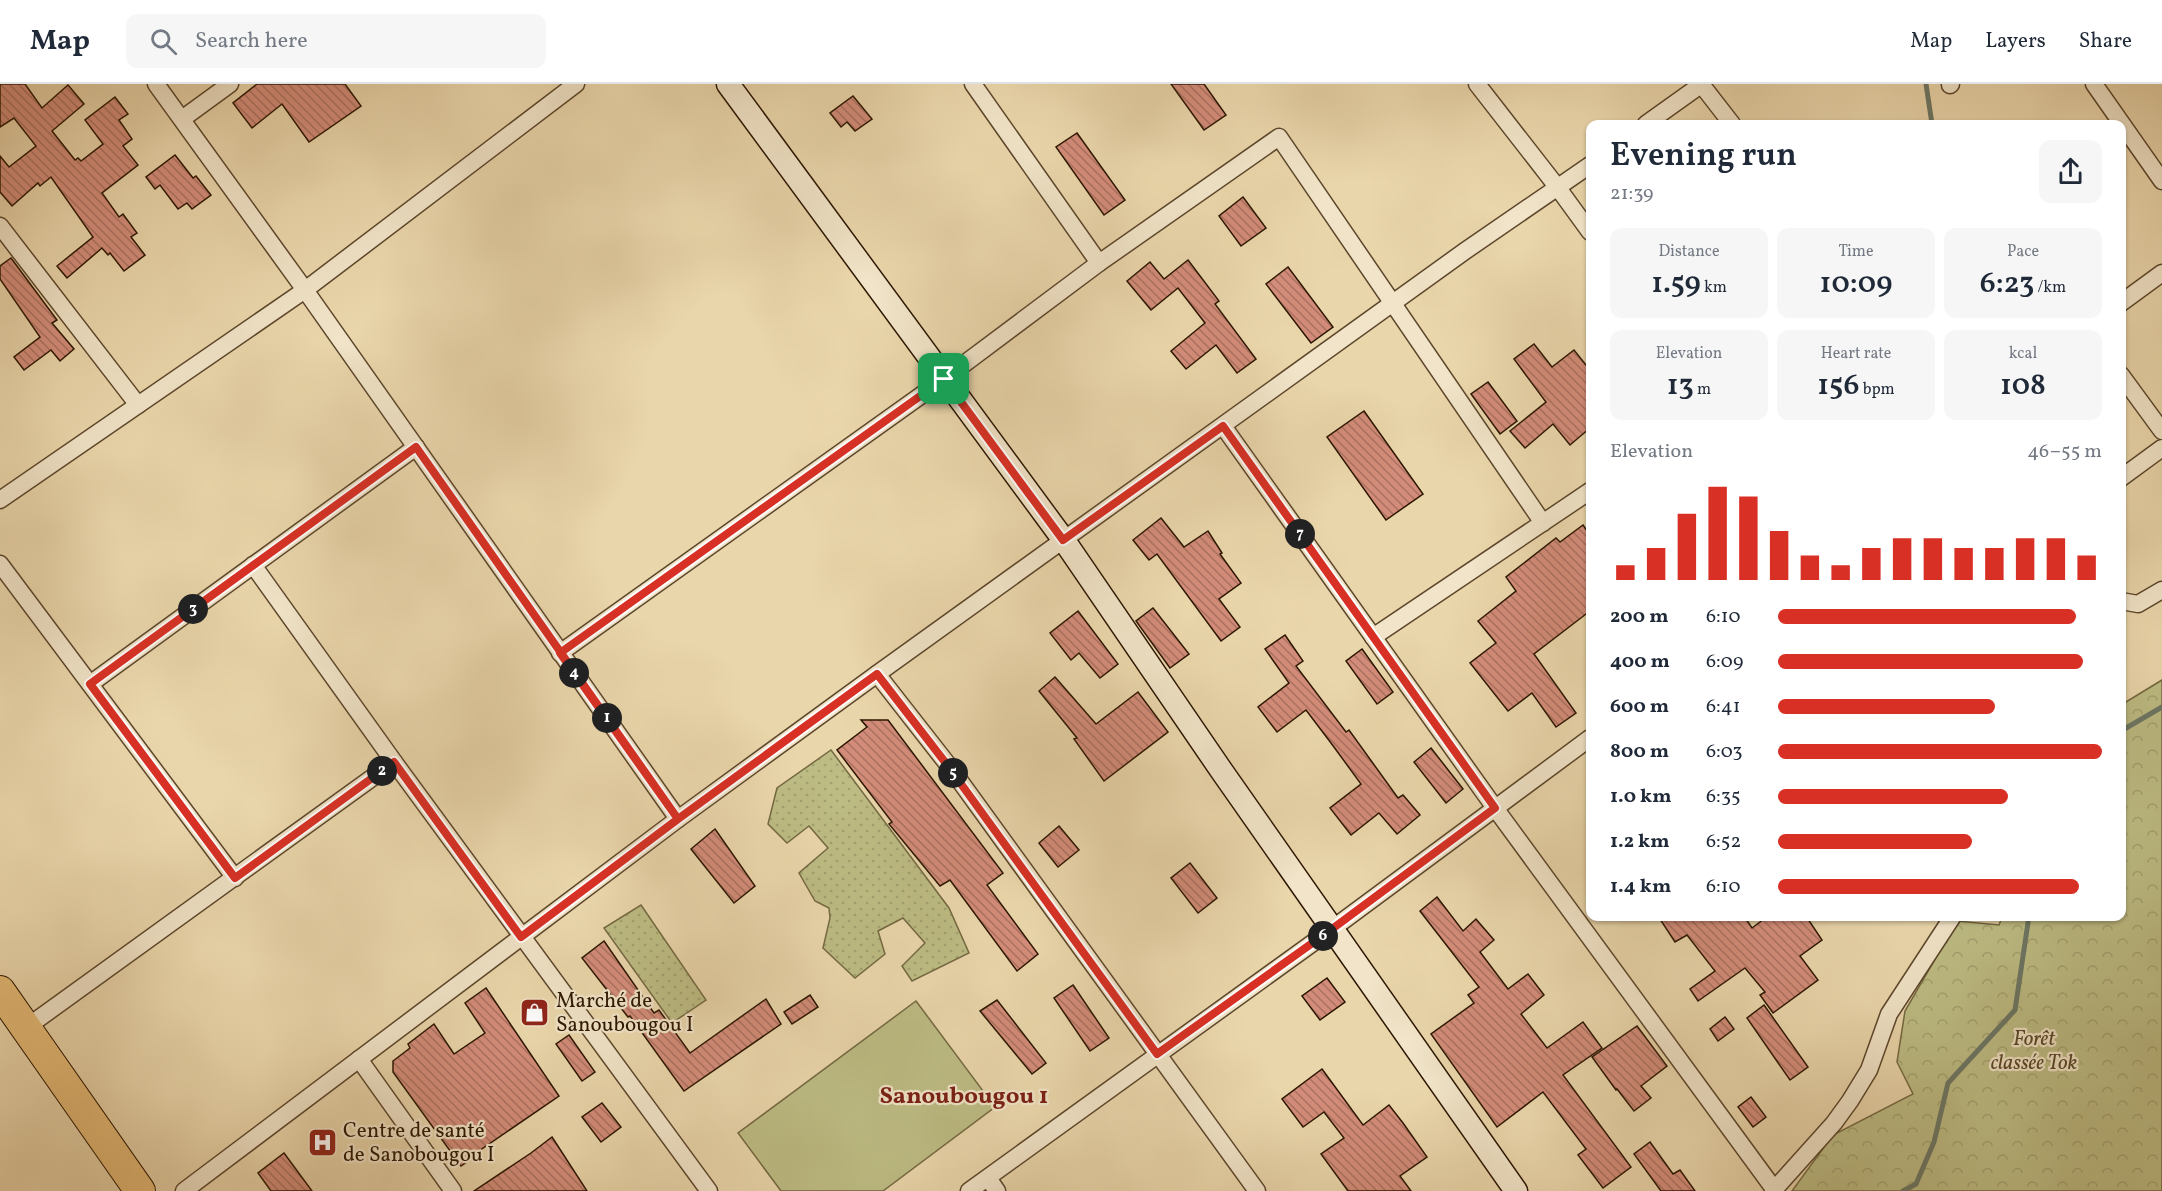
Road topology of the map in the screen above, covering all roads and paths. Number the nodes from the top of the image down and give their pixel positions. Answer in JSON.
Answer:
{"nodes":[{"id":1,"x":156,"y":84,"type":"edge"},
{"id":2,"x":230,"y":84,"type":"edge"},
{"id":3,"x":576,"y":84,"type":"edge"},
{"id":4,"x":728,"y":84,"type":"edge"},
{"id":5,"x":973,"y":84,"type":"edge"},
{"id":6,"x":1477,"y":84,"type":"edge"},
{"id":7,"x":1701,"y":84,"type":"edge"},
{"id":8,"x":2094,"y":84,"type":"edge"},
{"id":9,"x":182,"y":119,"type":"junction"},
{"id":10,"x":1652,"y":120,"type":"edge"},
{"id":11,"x":1729,"y":120,"type":"edge"},
{"id":12,"x":2119,"y":120,"type":"edge"},
{"id":13,"x":2126,"y":130,"type":"edge"},
{"id":14,"x":1586,"y":168,"type":"edge"},
{"id":15,"x":2162,"y":181,"type":"edge"},
{"id":16,"x":1558,"y":188,"type":"junction"},
{"id":17,"x":1586,"y":226,"type":"edge"},
{"id":18,"x":3,"y":238,"type":"edge"},
{"id":19,"x":1099,"y":263,"type":"junction"},
{"id":20,"x":2162,"y":273,"type":"edge"},
{"id":21,"x":304,"y":290,"type":"junction"},
{"id":22,"x":2126,"y":299,"type":"edge"},
{"id":23,"x":1393,"y":303,"type":"junction"},
{"id":24,"x":944,"y":379,"type":"junction"},
{"id":25,"x":2126,"y":382,"type":"edge"},
{"id":26,"x":138,"y":405,"type":"junction"},
{"id":27,"x":1223,"y":426,"type":"junction"},
{"id":28,"x":2162,"y":431,"type":"edge"},
{"id":29,"x":416,"y":447,"type":"junction"},
{"id":30,"x":2162,"y":448,"type":"edge"},
{"id":31,"x":2126,"y":474,"type":"edge"},
{"id":32,"x":1586,"y":494,"type":"edge"},
{"id":33,"x":0,"y":500,"type":"edge"},
{"id":34,"x":1543,"y":523,"type":"junction"},
{"id":35,"x":1063,"y":540,"type":"junction"},
{"id":36,"x":0,"y":564,"type":"edge"},
{"id":37,"x":253,"y":565,"type":"junction"},
{"id":38,"x":2162,"y":590,"type":"edge"},
{"id":39,"x":2126,"y":602,"type":"edge"},
{"id":40,"x":1373,"y":636,"type":"junction"},
{"id":41,"x":560,"y":653,"type":"junction"},
{"id":42,"x":877,"y":674,"type":"junction"},
{"id":43,"x":90,"y":684,"type":"junction"},
{"id":44,"x":1586,"y":741,"type":"edge"},
{"id":45,"x":394,"y":762,"type":"junction"},
{"id":46,"x":1495,"y":808,"type":"junction"},
{"id":47,"x":678,"y":819,"type":"junction"},
{"id":48,"x":235,"y":878,"type":"junction"},
{"id":49,"x":1950,"y":921,"type":"edge"},
{"id":50,"x":1332,"y":929,"type":"junction"},
{"id":51,"x":521,"y":937,"type":"junction"},
{"id":52,"x":0,"y":991,"type":"edge"},
{"id":53,"x":27,"y":1026,"type":"junction"},
{"id":54,"x":1157,"y":1054,"type":"junction"},
{"id":55,"x":359,"y":1059,"type":"junction"},
{"id":56,"x":992,"y":1185,"type":"edge"},
{"id":57,"x":1773,"y":1190,"type":"edge"},
{"id":58,"x":140,"y":1191,"type":"edge"},
{"id":59,"x":184,"y":1191,"type":"edge"},
{"id":60,"x":453,"y":1191,"type":"edge"},
{"id":61,"x":709,"y":1191,"type":"edge"},
{"id":62,"x":969,"y":1191,"type":"edge"},
{"id":63,"x":1257,"y":1191,"type":"edge"},
{"id":64,"x":1516,"y":1191,"type":"edge"}],
"edges":[{"from":1,"to":9,"type":"street"},
{"from":2,"to":9,"type":"street"},
{"from":3,"to":21,"type":"street"},
{"from":4,"to":24,"type":"street"},
{"from":5,"to":19,"type":"street"},
{"from":6,"to":16,"type":"street"},
{"from":7,"to":10,"type":"street"},
{"from":7,"to":11,"type":"street"},
{"from":8,"to":12,"type":"street"},
{"from":9,"to":21,"type":"street"},
{"from":13,"to":15,"type":"street"},
{"from":14,"to":16,"type":"street"},
{"from":16,"to":17,"type":"street"},
{"from":16,"to":23,"type":"street"},
{"from":18,"to":26,"type":"street"},
{"from":19,"to":23,"type":"street"},
{"from":19,"to":24,"type":"street"},
{"from":20,"to":22,"type":"street"},
{"from":21,"to":26,"type":"street"},
{"from":21,"to":29,"type":"street"},
{"from":23,"to":27,"type":"street"},
{"from":23,"to":34,"type":"street"},
{"from":24,"to":35,"type":"street"},
{"from":24,"to":41,"type":"street"},
{"from":25,"to":28,"type":"street"},
{"from":26,"to":33,"type":"street"},
{"from":27,"to":35,"type":"street"},
{"from":27,"to":40,"type":"street"},
{"from":29,"to":37,"type":"street"},
{"from":29,"to":41,"type":"street"},
{"from":30,"to":31,"type":"street"},
{"from":32,"to":34,"type":"street"},
{"from":34,"to":40,"type":"street"},
{"from":35,"to":42,"type":"street"},
{"from":35,"to":50,"type":"street"},
{"from":36,"to":43,"type":"street"},
{"from":37,"to":43,"type":"street"},
{"from":37,"to":45,"type":"street"},
{"from":38,"to":39,"type":"street"},
{"from":40,"to":46,"type":"street"},
{"from":41,"to":47,"type":"street"},
{"from":42,"to":47,"type":"street"},
{"from":42,"to":54,"type":"street"},
{"from":43,"to":48,"type":"street"},
{"from":44,"to":46,"type":"street"},
{"from":45,"to":48,"type":"street"},
{"from":45,"to":51,"type":"street"},
{"from":46,"to":50,"type":"street"},
{"from":46,"to":57,"type":"street"},
{"from":47,"to":51,"type":"street"},
{"from":48,"to":53,"type":"street"},
{"from":49,"to":57,"type":"street"},
{"from":50,"to":54,"type":"street"},
{"from":50,"to":64,"type":"street"},
{"from":51,"to":55,"type":"street"},
{"from":51,"to":61,"type":"street"},
{"from":52,"to":53,"type":"highway"},
{"from":53,"to":58,"type":"highway"},
{"from":54,"to":56,"type":"street"},
{"from":54,"to":63,"type":"street"},
{"from":55,"to":59,"type":"street"},
{"from":55,"to":60,"type":"street"},
{"from":56,"to":62,"type":"street"}]}
